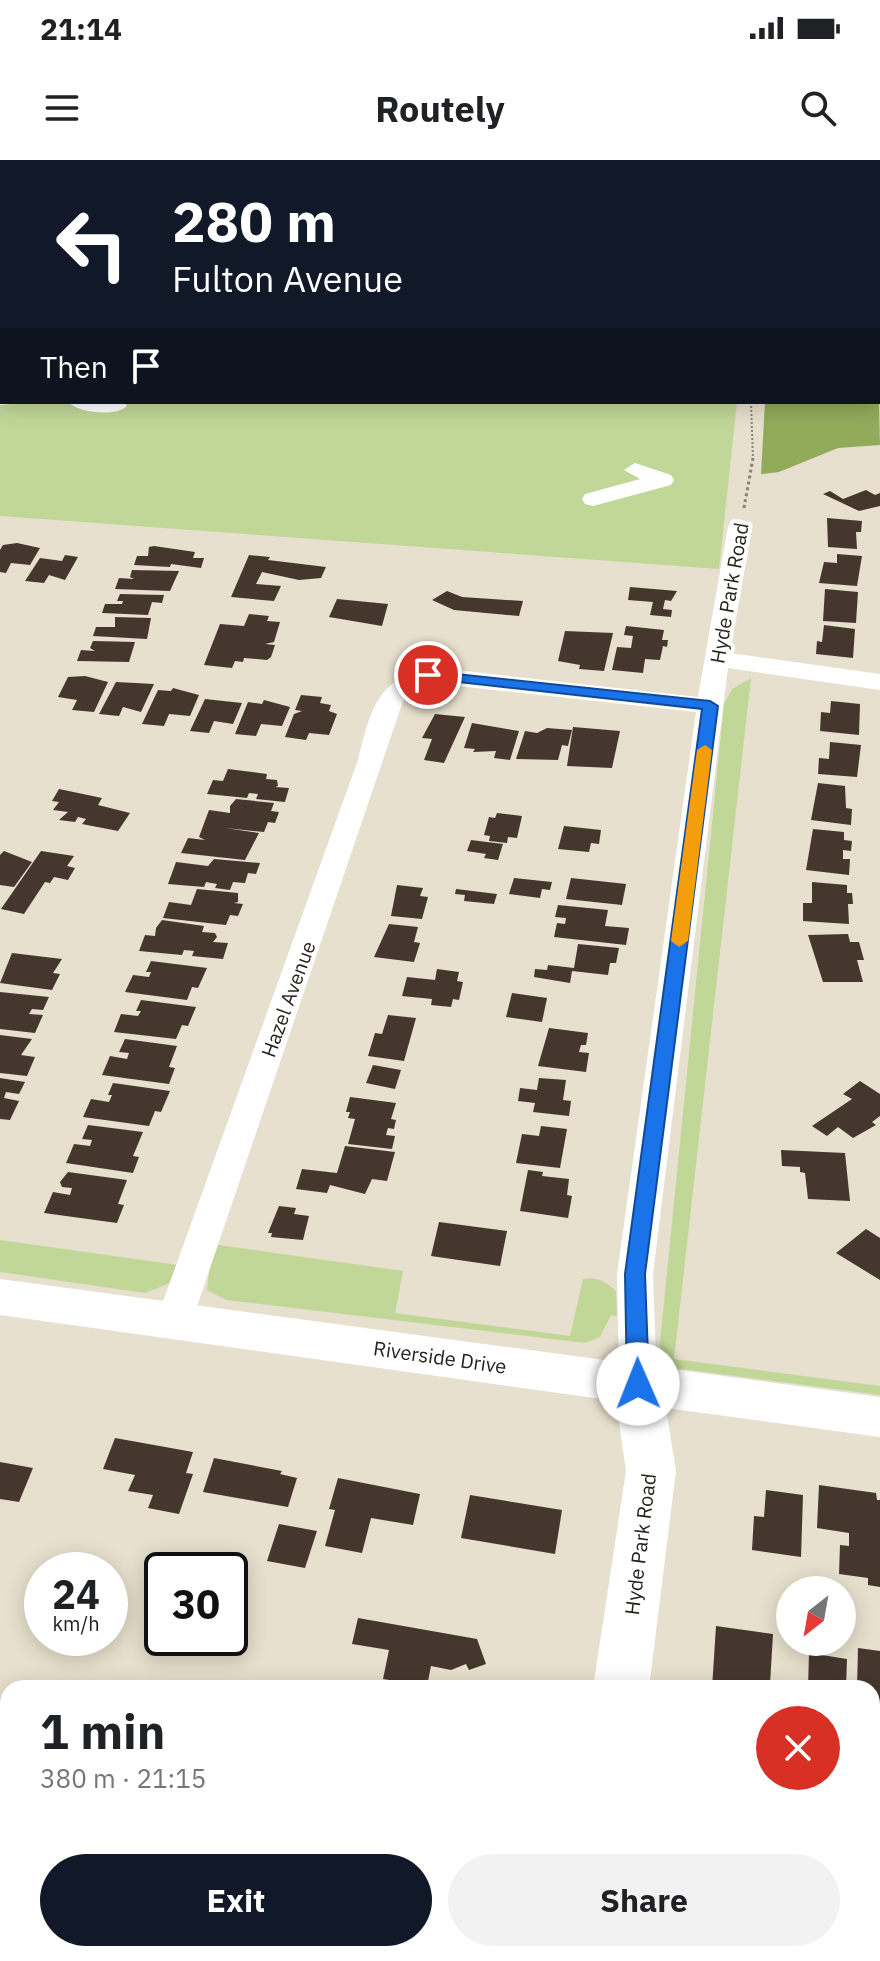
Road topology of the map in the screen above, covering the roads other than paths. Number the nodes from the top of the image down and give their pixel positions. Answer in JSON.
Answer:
{"nodes":[{"id":1,"x":98,"y":404,"type":"edge"},
{"id":2,"x":116,"y":406,"type":"dead end"},
{"id":3,"x":635,"y":470,"type":"dead end"},
{"id":4,"x":593,"y":499,"type":"dead end"},
{"id":5,"x":740,"y":526,"type":"road end"},
{"id":6,"x":716,"y":659,"type":"junction"},
{"id":7,"x":880,"y":682,"type":"edge"},
{"id":8,"x":710,"y":706,"type":"junction"},
{"id":9,"x":0,"y":1297,"type":"edge"},
{"id":10,"x":174,"y":1321,"type":"junction"},
{"id":11,"x":638,"y":1384,"type":"junction"},
{"id":12,"x":880,"y":1417,"type":"edge"},
{"id":13,"x":622,"y":1680,"type":"edge"}],
"edges":[{"from":1,"to":2,"type":"street"},
{"from":3,"to":4,"type":"street"},
{"from":5,"to":6,"type":"street","name":"Hyde Park Road"},
{"from":6,"to":7,"type":"street"},
{"from":6,"to":8,"type":"street","name":"Hyde Park Road"},
{"from":8,"to":10,"type":"street","name":"Hazel Avenue"},
{"from":8,"to":11,"type":"street","name":"Hyde Park Road"},
{"from":9,"to":10,"type":"main road","name":"Riverside Drive"},
{"from":10,"to":11,"type":"main road","name":"Riverside Drive"},
{"from":11,"to":12,"type":"main road","name":"Riverside Drive"},
{"from":11,"to":13,"type":"main road","name":"Hyde Park Road"}]}
